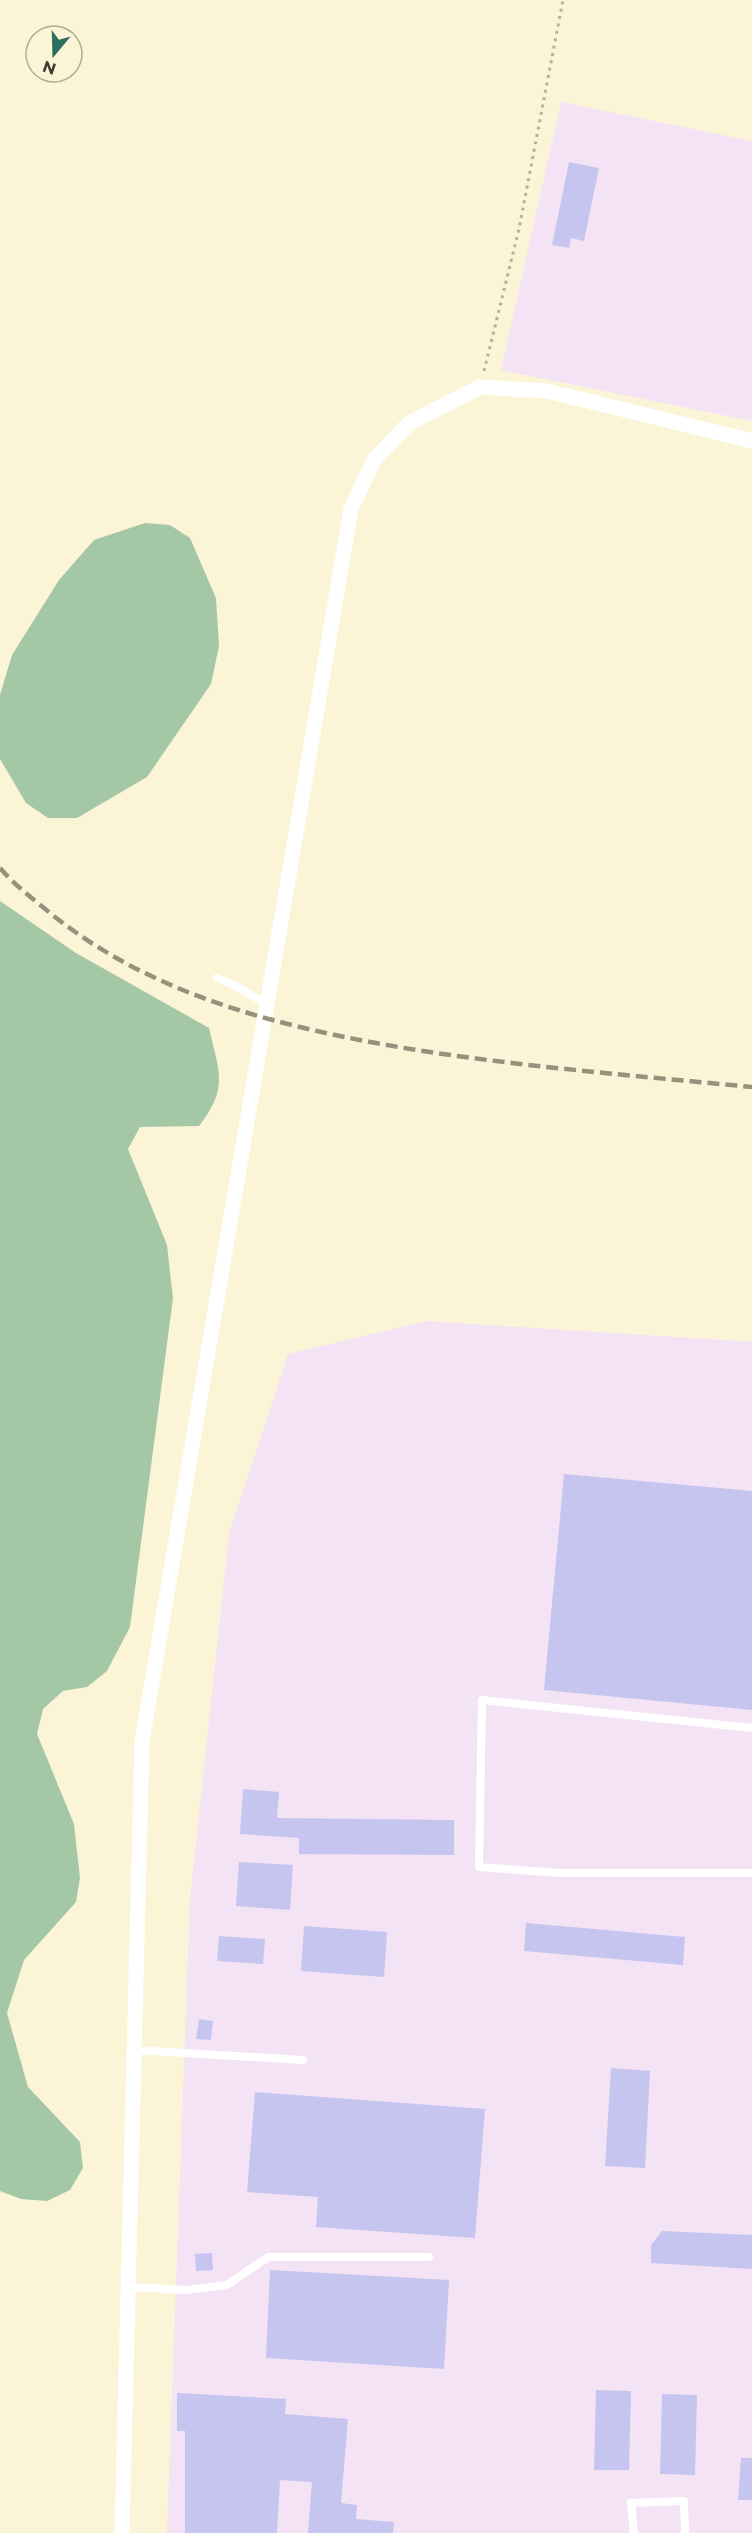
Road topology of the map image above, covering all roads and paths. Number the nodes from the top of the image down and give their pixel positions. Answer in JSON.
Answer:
{"nodes":[{"id":1,"x":563,"y":0,"type":"edge"},
{"id":2,"x":480,"y":387,"type":"junction"},
{"id":3,"x":752,"y":441,"type":"edge"},
{"id":4,"x":217,"y":978,"type":"dead end"},
{"id":5,"x":267,"y":1004,"type":"junction"},
{"id":6,"x":752,"y":1728,"type":"edge"},
{"id":7,"x":752,"y":1874,"type":"edge"},
{"id":8,"x":134,"y":2050,"type":"junction"},
{"id":9,"x":303,"y":2060,"type":"dead end"},
{"id":10,"x":429,"y":2257,"type":"dead end"},
{"id":11,"x":128,"y":2287,"type":"junction"},
{"id":12,"x":122,"y":2533,"type":"edge"},
{"id":13,"x":634,"y":2533,"type":"edge"},
{"id":14,"x":685,"y":2533,"type":"edge"}],
"edges":[{"from":1,"to":2,"type":"path"},
{"from":2,"to":3,"type":"street"},
{"from":2,"to":5,"type":"street"},
{"from":4,"to":5,"type":"lane"},
{"from":5,"to":8,"type":"street"},
{"from":6,"to":7,"type":"lane"},
{"from":8,"to":9,"type":"lane"},
{"from":8,"to":11,"type":"street"},
{"from":10,"to":11,"type":"lane"},
{"from":11,"to":12,"type":"street"},
{"from":13,"to":14,"type":"lane"}]}
